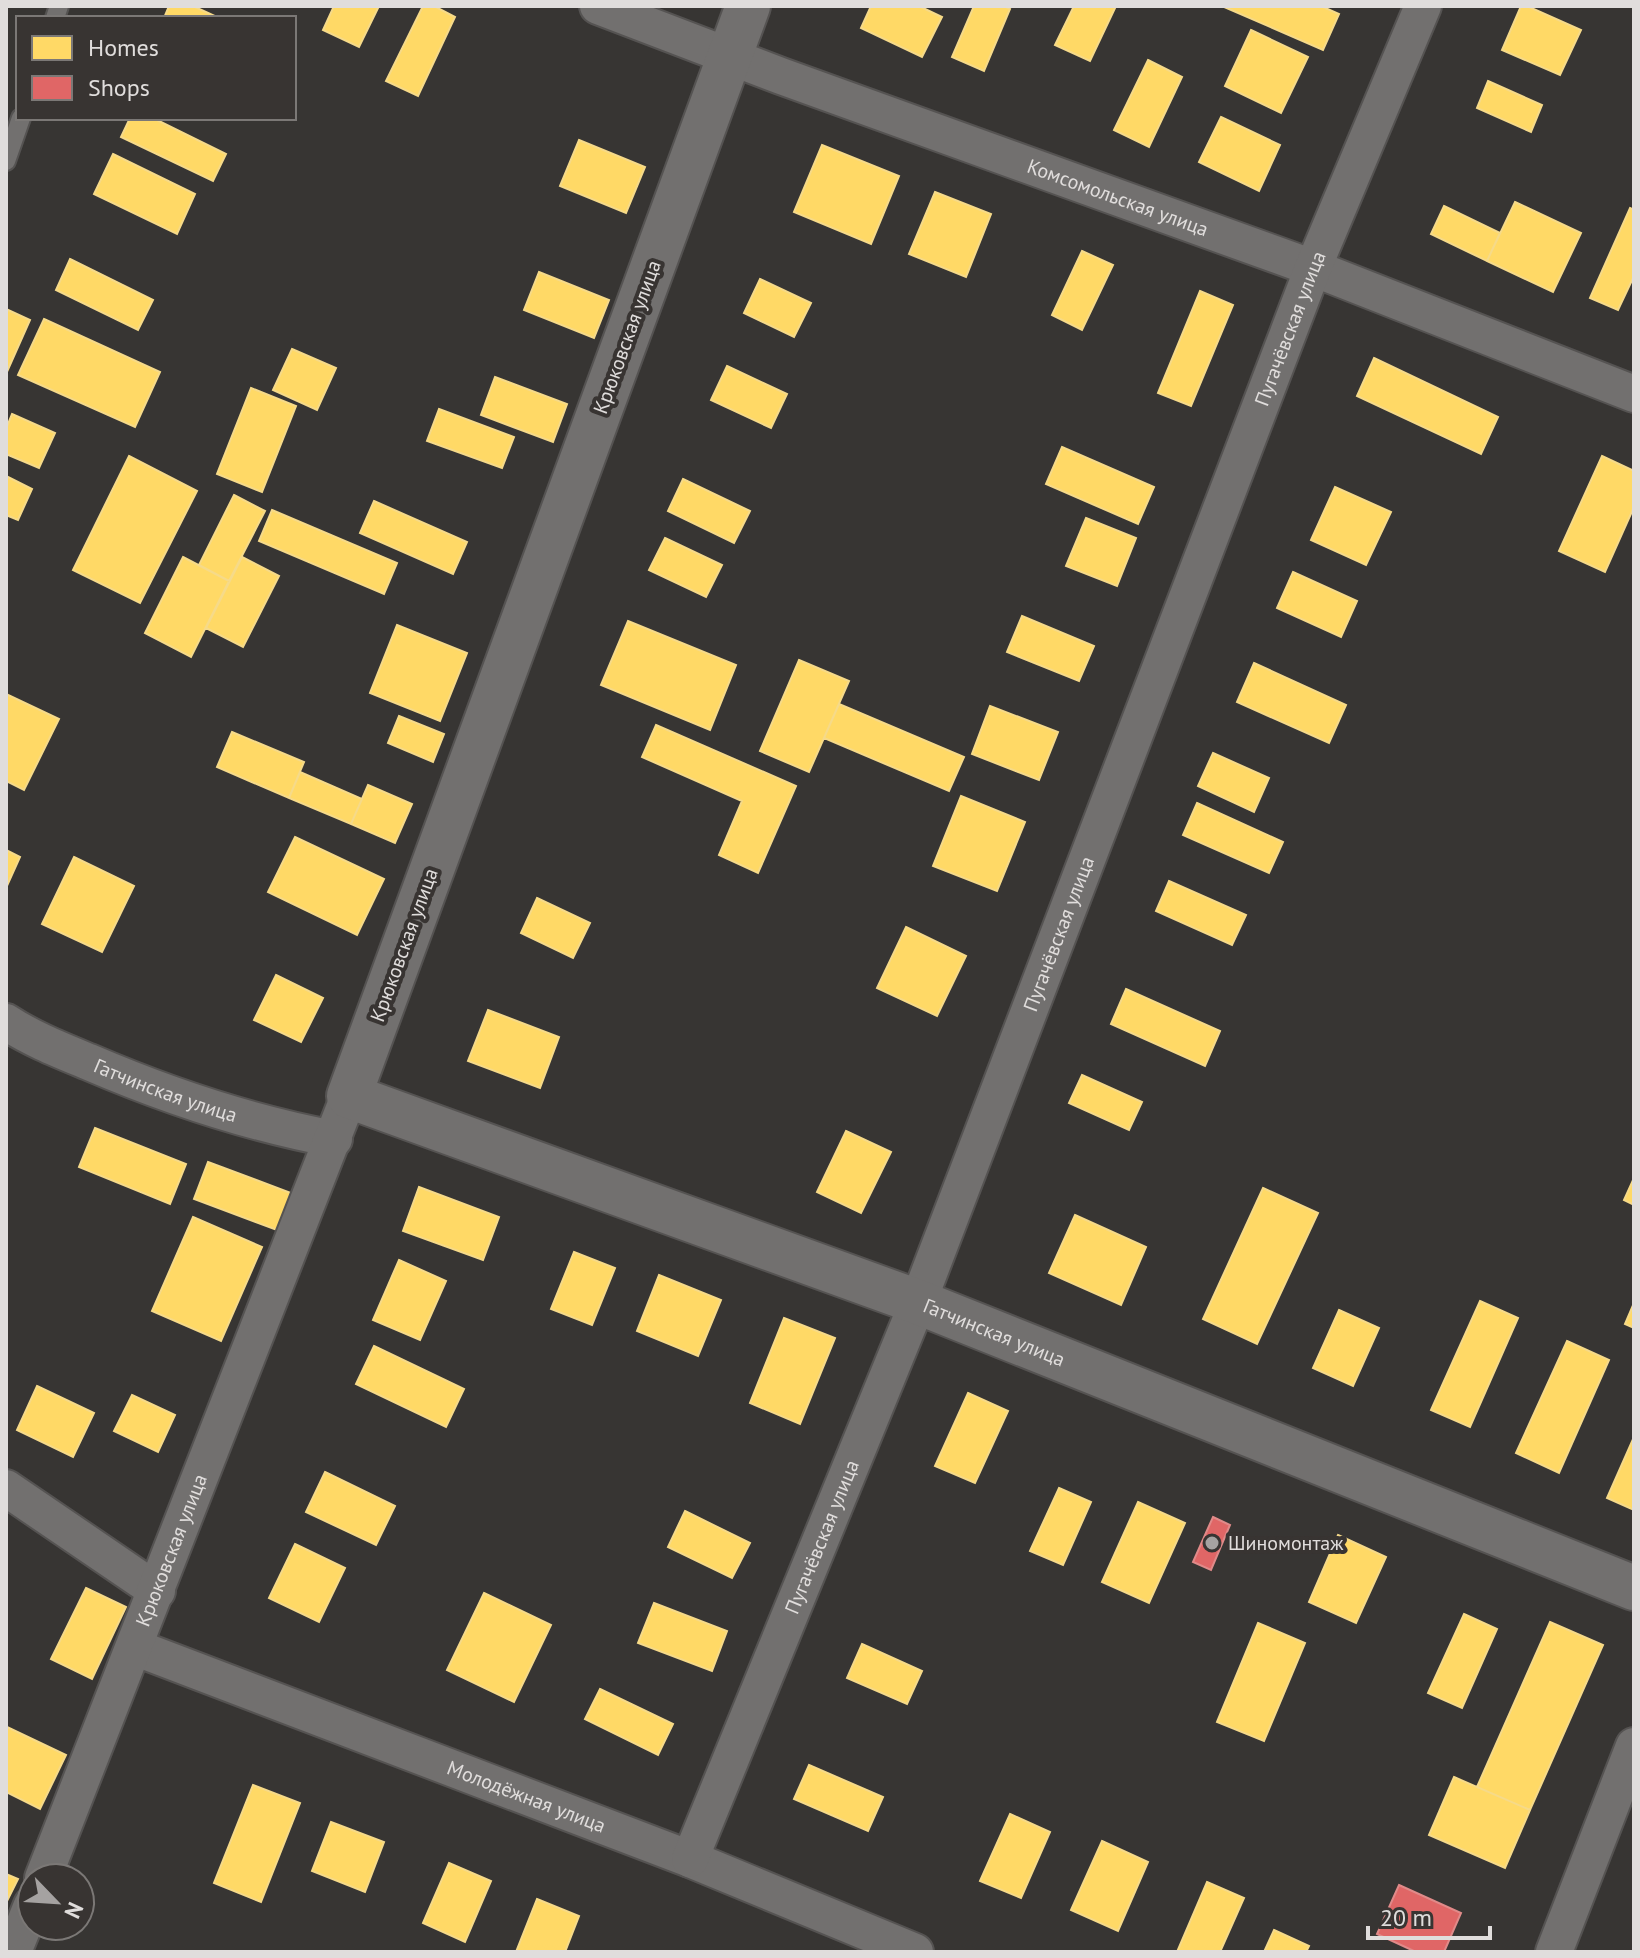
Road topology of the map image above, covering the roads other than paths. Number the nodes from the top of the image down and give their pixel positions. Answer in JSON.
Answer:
{"nodes":[{"id":1,"x":598,"y":6,"type":"edge"},
{"id":2,"x":748,"y":6,"type":"edge"},
{"id":3,"x":1423,"y":6,"type":"edge"},
{"id":4,"x":729,"y":57,"type":"junction"},
{"id":5,"x":20,"y":120,"type":"edge"},
{"id":6,"x":6,"y":161,"type":"edge"},
{"id":7,"x":1313,"y":268,"type":"junction"},
{"id":8,"x":1634,"y":394,"type":"edge"},
{"id":9,"x":6,"y":1022,"type":"edge"},
{"id":10,"x":349,"y":1096,"type":"junction"},
{"id":11,"x":334,"y":1139,"type":"junction"},
{"id":12,"x":918,"y":1302,"type":"junction"},
{"id":13,"x":6,"y":1488,"type":"edge"},
{"id":14,"x":1634,"y":1588,"type":"edge"},
{"id":15,"x":157,"y":1591,"type":"junction"},
{"id":16,"x":134,"y":1647,"type":"junction"},
{"id":17,"x":1634,"y":1746,"type":"edge"},
{"id":18,"x":690,"y":1859,"type":"junction"},
{"id":19,"x":49,"y":1862,"type":"edge"},
{"id":20,"x":915,"y":1952,"type":"edge"},
{"id":21,"x":1554,"y":1952,"type":"edge"}],
"edges":[{"from":1,"to":4,"type":"street","name":"Комсомольская улица"},
{"from":2,"to":4,"type":"street","name":"Крюковская улица"},
{"from":3,"to":7,"type":"street","name":"Пугачёвская улица"},
{"from":4,"to":7,"type":"street","name":"Комсомольская улица"},
{"from":4,"to":10,"type":"street","name":"Крюковская улица"},
{"from":5,"to":6,"type":"lane"},
{"from":7,"to":8,"type":"street","name":"Комсомольская улица"},
{"from":7,"to":12,"type":"street","name":"Пугачёвская улица"},
{"from":9,"to":11,"type":"street","name":"Гатчинская улица"},
{"from":10,"to":11,"type":"street","name":"Крюковская улица"},
{"from":10,"to":12,"type":"street","name":"Гатчинская улица"},
{"from":11,"to":15,"type":"street","name":"Крюковская улица"},
{"from":12,"to":14,"type":"street","name":"Гатчинская улица"},
{"from":12,"to":18,"type":"street","name":"Пугачёвская улица"},
{"from":13,"to":15,"type":"street"},
{"from":15,"to":16,"type":"street","name":"Крюковская улица"},
{"from":16,"to":18,"type":"street","name":"Молодёжная улица"},
{"from":16,"to":19,"type":"street","name":"Крюковская улица"},
{"from":17,"to":21,"type":"street"},
{"from":18,"to":20,"type":"street","name":"Молодёжная улица"}]}
